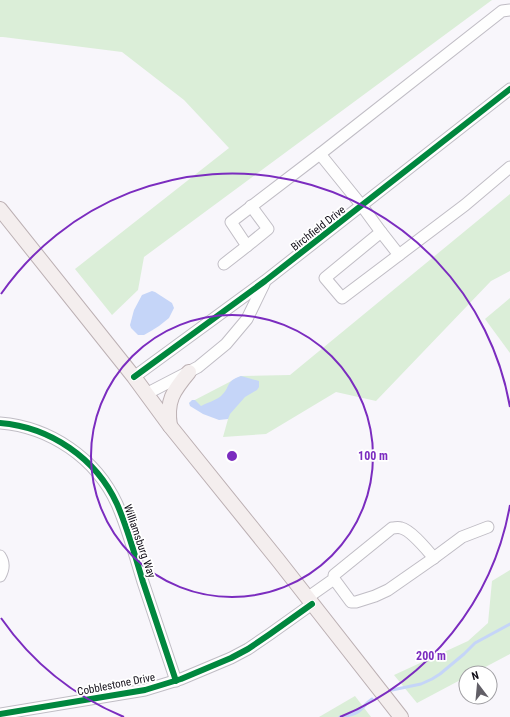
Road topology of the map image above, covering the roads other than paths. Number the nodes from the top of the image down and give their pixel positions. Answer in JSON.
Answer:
{"nodes":[{"id":1,"x":510,"y":10,"type":"edge"},
{"id":2,"x":510,"y":89,"type":"edge"},
{"id":3,"x":320,"y":154,"type":"junction"},
{"id":4,"x":510,"y":167,"type":"edge"},
{"id":5,"x":251,"y":206,"type":"junction"},
{"id":6,"x":362,"y":206,"type":"junction"},
{"id":7,"x":1,"y":211,"type":"edge"},
{"id":8,"x":380,"y":232,"type":"junction"},
{"id":9,"x":247,"y":246,"type":"junction"},
{"id":10,"x":399,"y":255,"type":"junction"},
{"id":11,"x":224,"y":264,"type":"dead end"},
{"id":12,"x":265,"y":281,"type":"junction"},
{"id":13,"x":189,"y":372,"type":"junction"},
{"id":14,"x":134,"y":377,"type":"junction"},
{"id":15,"x":146,"y":394,"type":"junction"},
{"id":16,"x":0,"y":423,"type":"edge"},
{"id":17,"x":170,"y":426,"type":"junction"},
{"id":18,"x":488,"y":527,"type":"dead end"},
{"id":19,"x":0,"y":556,"type":"edge"},
{"id":20,"x":434,"y":558,"type":"junction"},
{"id":21,"x":0,"y":576,"type":"edge"},
{"id":22,"x":334,"y":579,"type":"junction"},
{"id":23,"x":309,"y":601,"type":"junction"},
{"id":24,"x":176,"y":681,"type":"junction"},
{"id":25,"x":0,"y":714,"type":"edge"},
{"id":26,"x":401,"y":717,"type":"edge"}],
"edges":[{"from":1,"to":3,"type":"street"},
{"from":2,"to":6,"type":"street","name":"Birchfield Drive"},
{"from":3,"to":5,"type":"street"},
{"from":3,"to":6,"type":"street"},
{"from":4,"to":10,"type":"street"},
{"from":5,"to":9,"type":"street"},
{"from":5,"to":9,"type":"street"},
{"from":6,"to":8,"type":"street"},
{"from":6,"to":12,"type":"street","name":"Birchfield Drive"},
{"from":7,"to":14,"type":"main road"},
{"from":8,"to":10,"type":"street"},
{"from":8,"to":10,"type":"street"},
{"from":9,"to":11,"type":"street"},
{"from":12,"to":13,"type":"street","name":"Birchfield Drive"},
{"from":12,"to":14,"type":"street","name":"Birchfield Drive"},
{"from":13,"to":15,"type":"street","name":"Birchfield Drive"},
{"from":13,"to":17,"type":"main road"},
{"from":14,"to":15,"type":"main road"},
{"from":15,"to":17,"type":"main road"},
{"from":16,"to":24,"type":"street","name":"Williamsburg Way"},
{"from":17,"to":23,"type":"main road"},
{"from":18,"to":20,"type":"street"},
{"from":19,"to":21,"type":"street"},
{"from":20,"to":22,"type":"street"},
{"from":20,"to":22,"type":"street","name":"Cobblestone Drive"},
{"from":22,"to":23,"type":"street","name":"Cobblestone Drive"},
{"from":23,"to":24,"type":"street","name":"Cobblestone Drive"},
{"from":23,"to":26,"type":"main road"},
{"from":24,"to":25,"type":"street","name":"Cobblestone Drive"}]}
